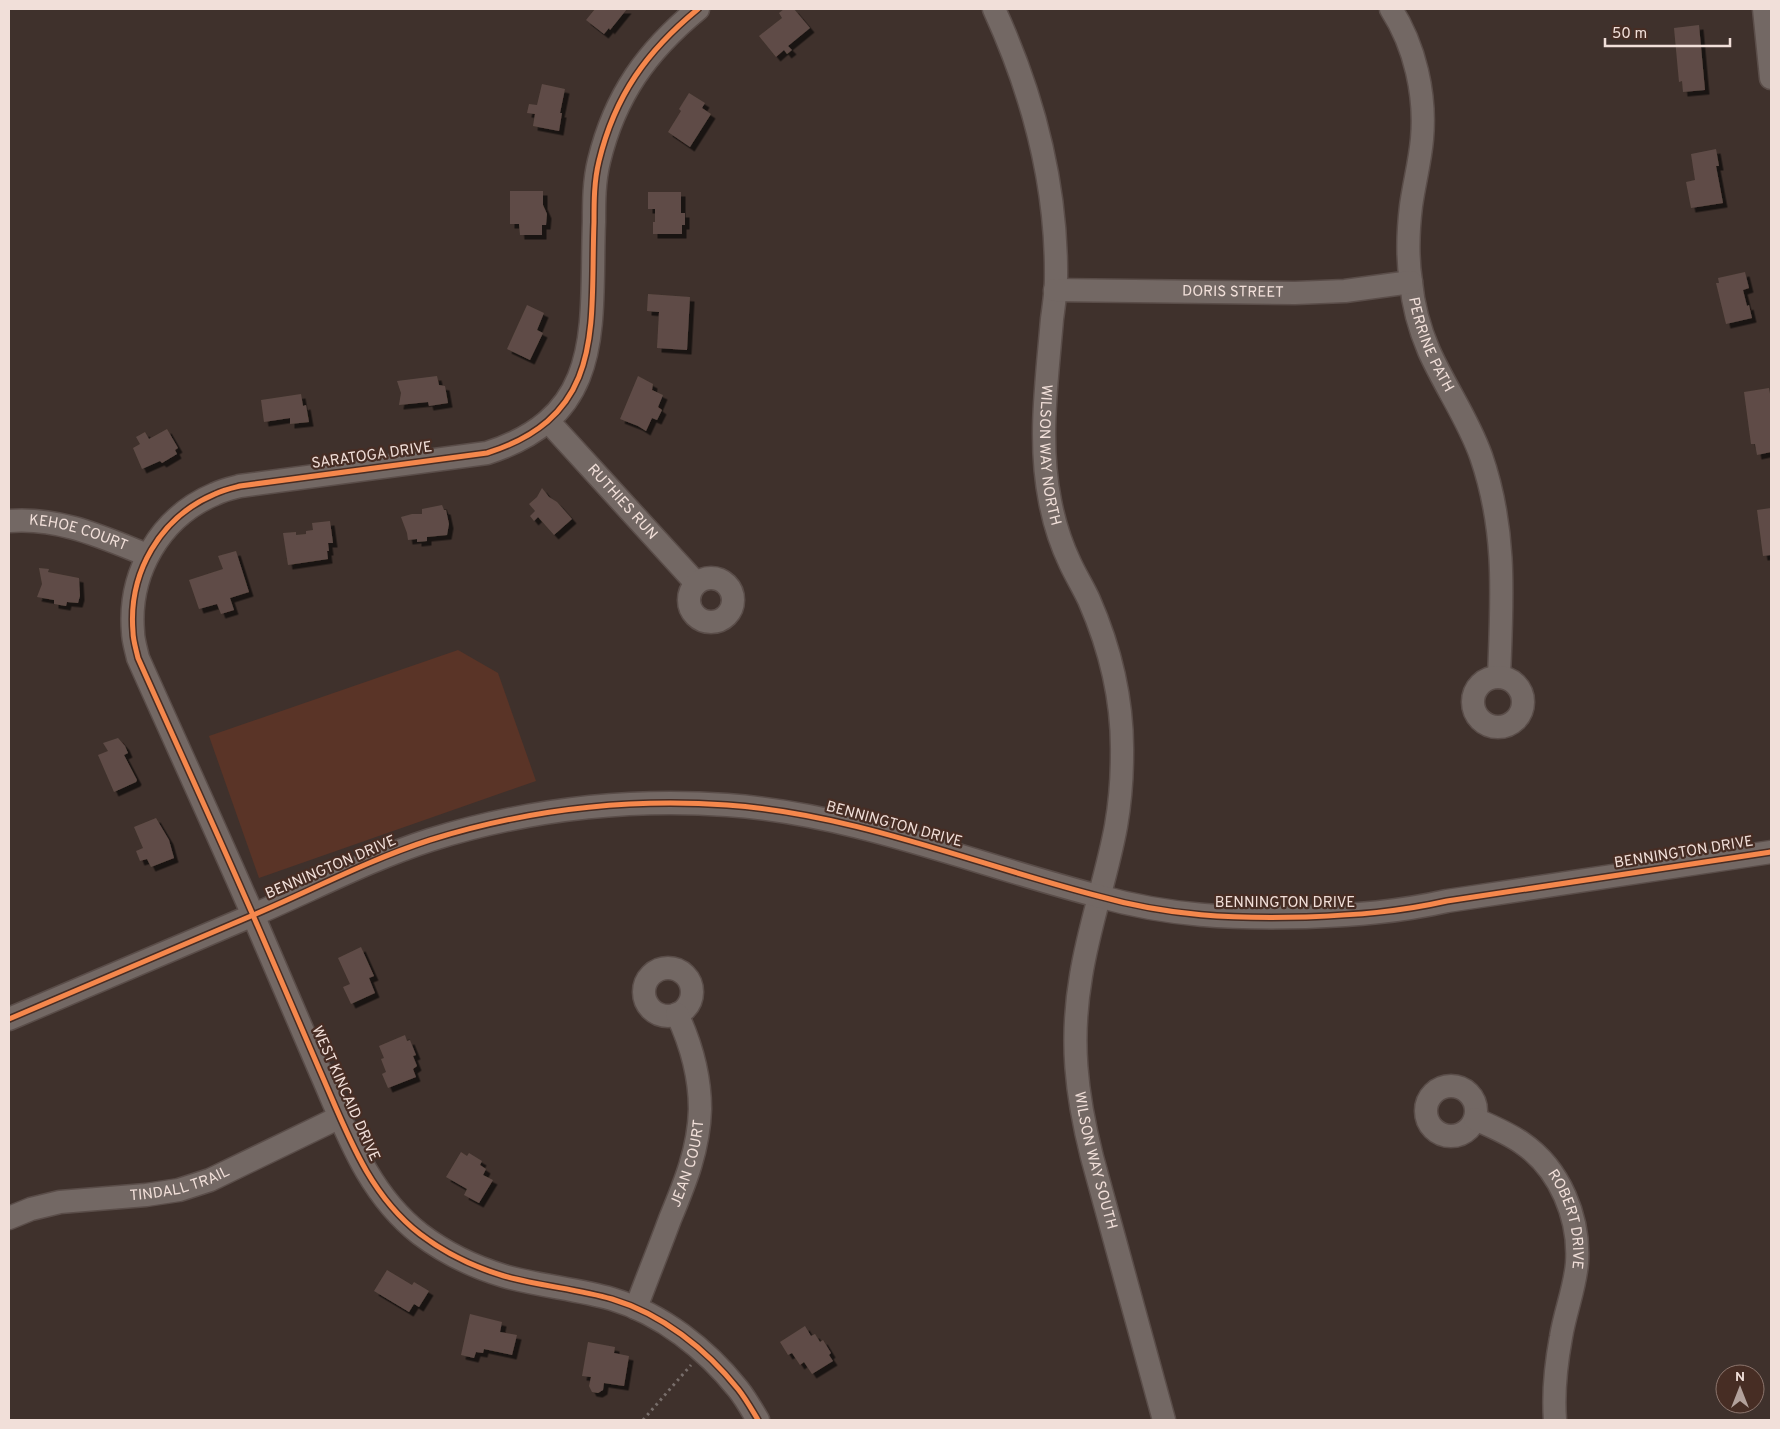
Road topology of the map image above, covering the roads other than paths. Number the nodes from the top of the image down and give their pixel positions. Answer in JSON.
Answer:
{"nodes":[{"id":1,"x":698,"y":9,"type":"edge"},
{"id":2,"x":994,"y":9,"type":"edge"},
{"id":3,"x":1391,"y":9,"type":"edge"},
{"id":4,"x":1764,"y":9,"type":"edge"},
{"id":5,"x":1771,"y":78,"type":"edge"},
{"id":6,"x":1410,"y":282,"type":"junction"},
{"id":7,"x":1055,"y":290,"type":"junction"},
{"id":8,"x":548,"y":421,"type":"junction"},
{"id":9,"x":9,"y":521,"type":"edge"},
{"id":10,"x":147,"y":555,"type":"junction"},
{"id":11,"x":696,"y":583,"type":"dead end"},
{"id":12,"x":1499,"y":676,"type":"dead end"},
{"id":13,"x":1771,"y":852,"type":"edge"},
{"id":14,"x":1099,"y":897,"type":"junction"},
{"id":15,"x":253,"y":915,"type":"junction"},
{"id":16,"x":677,"y":1014,"type":"dead end"},
{"id":17,"x":9,"y":1019,"type":"edge"},
{"id":18,"x":340,"y":1117,"type":"junction"},
{"id":19,"x":1475,"y":1119,"type":"dead end"},
{"id":20,"x":9,"y":1218,"type":"edge"},
{"id":21,"x":636,"y":1308,"type":"junction"},
{"id":22,"x":758,"y":1420,"type":"edge"},
{"id":23,"x":1164,"y":1420,"type":"edge"},
{"id":24,"x":1555,"y":1420,"type":"edge"}],
"edges":[{"from":1,"to":8,"type":"street","name":"SARATOGA DRIVE"},
{"from":2,"to":7,"type":"street","name":"WILSON WAY NORTH"},
{"from":3,"to":6,"type":"street","name":"PERRINE PATH"},
{"from":4,"to":5,"type":"street"},
{"from":6,"to":7,"type":"street","name":"DORIS STREET"},
{"from":6,"to":12,"type":"street","name":"PERRINE PATH"},
{"from":7,"to":14,"type":"street","name":"WILSON WAY NORTH"},
{"from":8,"to":10,"type":"street","name":"SARATOGA DRIVE"},
{"from":8,"to":11,"type":"street","name":"RUTHIES RUN"},
{"from":9,"to":10,"type":"street","name":"KEHOE COURT"},
{"from":10,"to":15,"type":"street","name":"SARATOGA DRIVE"},
{"from":13,"to":14,"type":"street","name":"BENNINGTON DRIVE"},
{"from":14,"to":15,"type":"street","name":"BENNINGTON DRIVE"},
{"from":14,"to":23,"type":"street","name":"WILSON WAY SOUTH"},
{"from":15,"to":17,"type":"street","name":"BENNINGTON DRIVE"},
{"from":15,"to":18,"type":"street","name":"WEST KINCAID DRIVE"},
{"from":16,"to":21,"type":"street","name":"JEAN COURT"},
{"from":18,"to":20,"type":"street","name":"TINDALL TRAIL"},
{"from":18,"to":21,"type":"street","name":"WEST KINCAID DRIVE"},
{"from":19,"to":24,"type":"street","name":"ROBERT DRIVE"},
{"from":21,"to":22,"type":"street","name":"WEST KINCAID DRIVE"}]}
